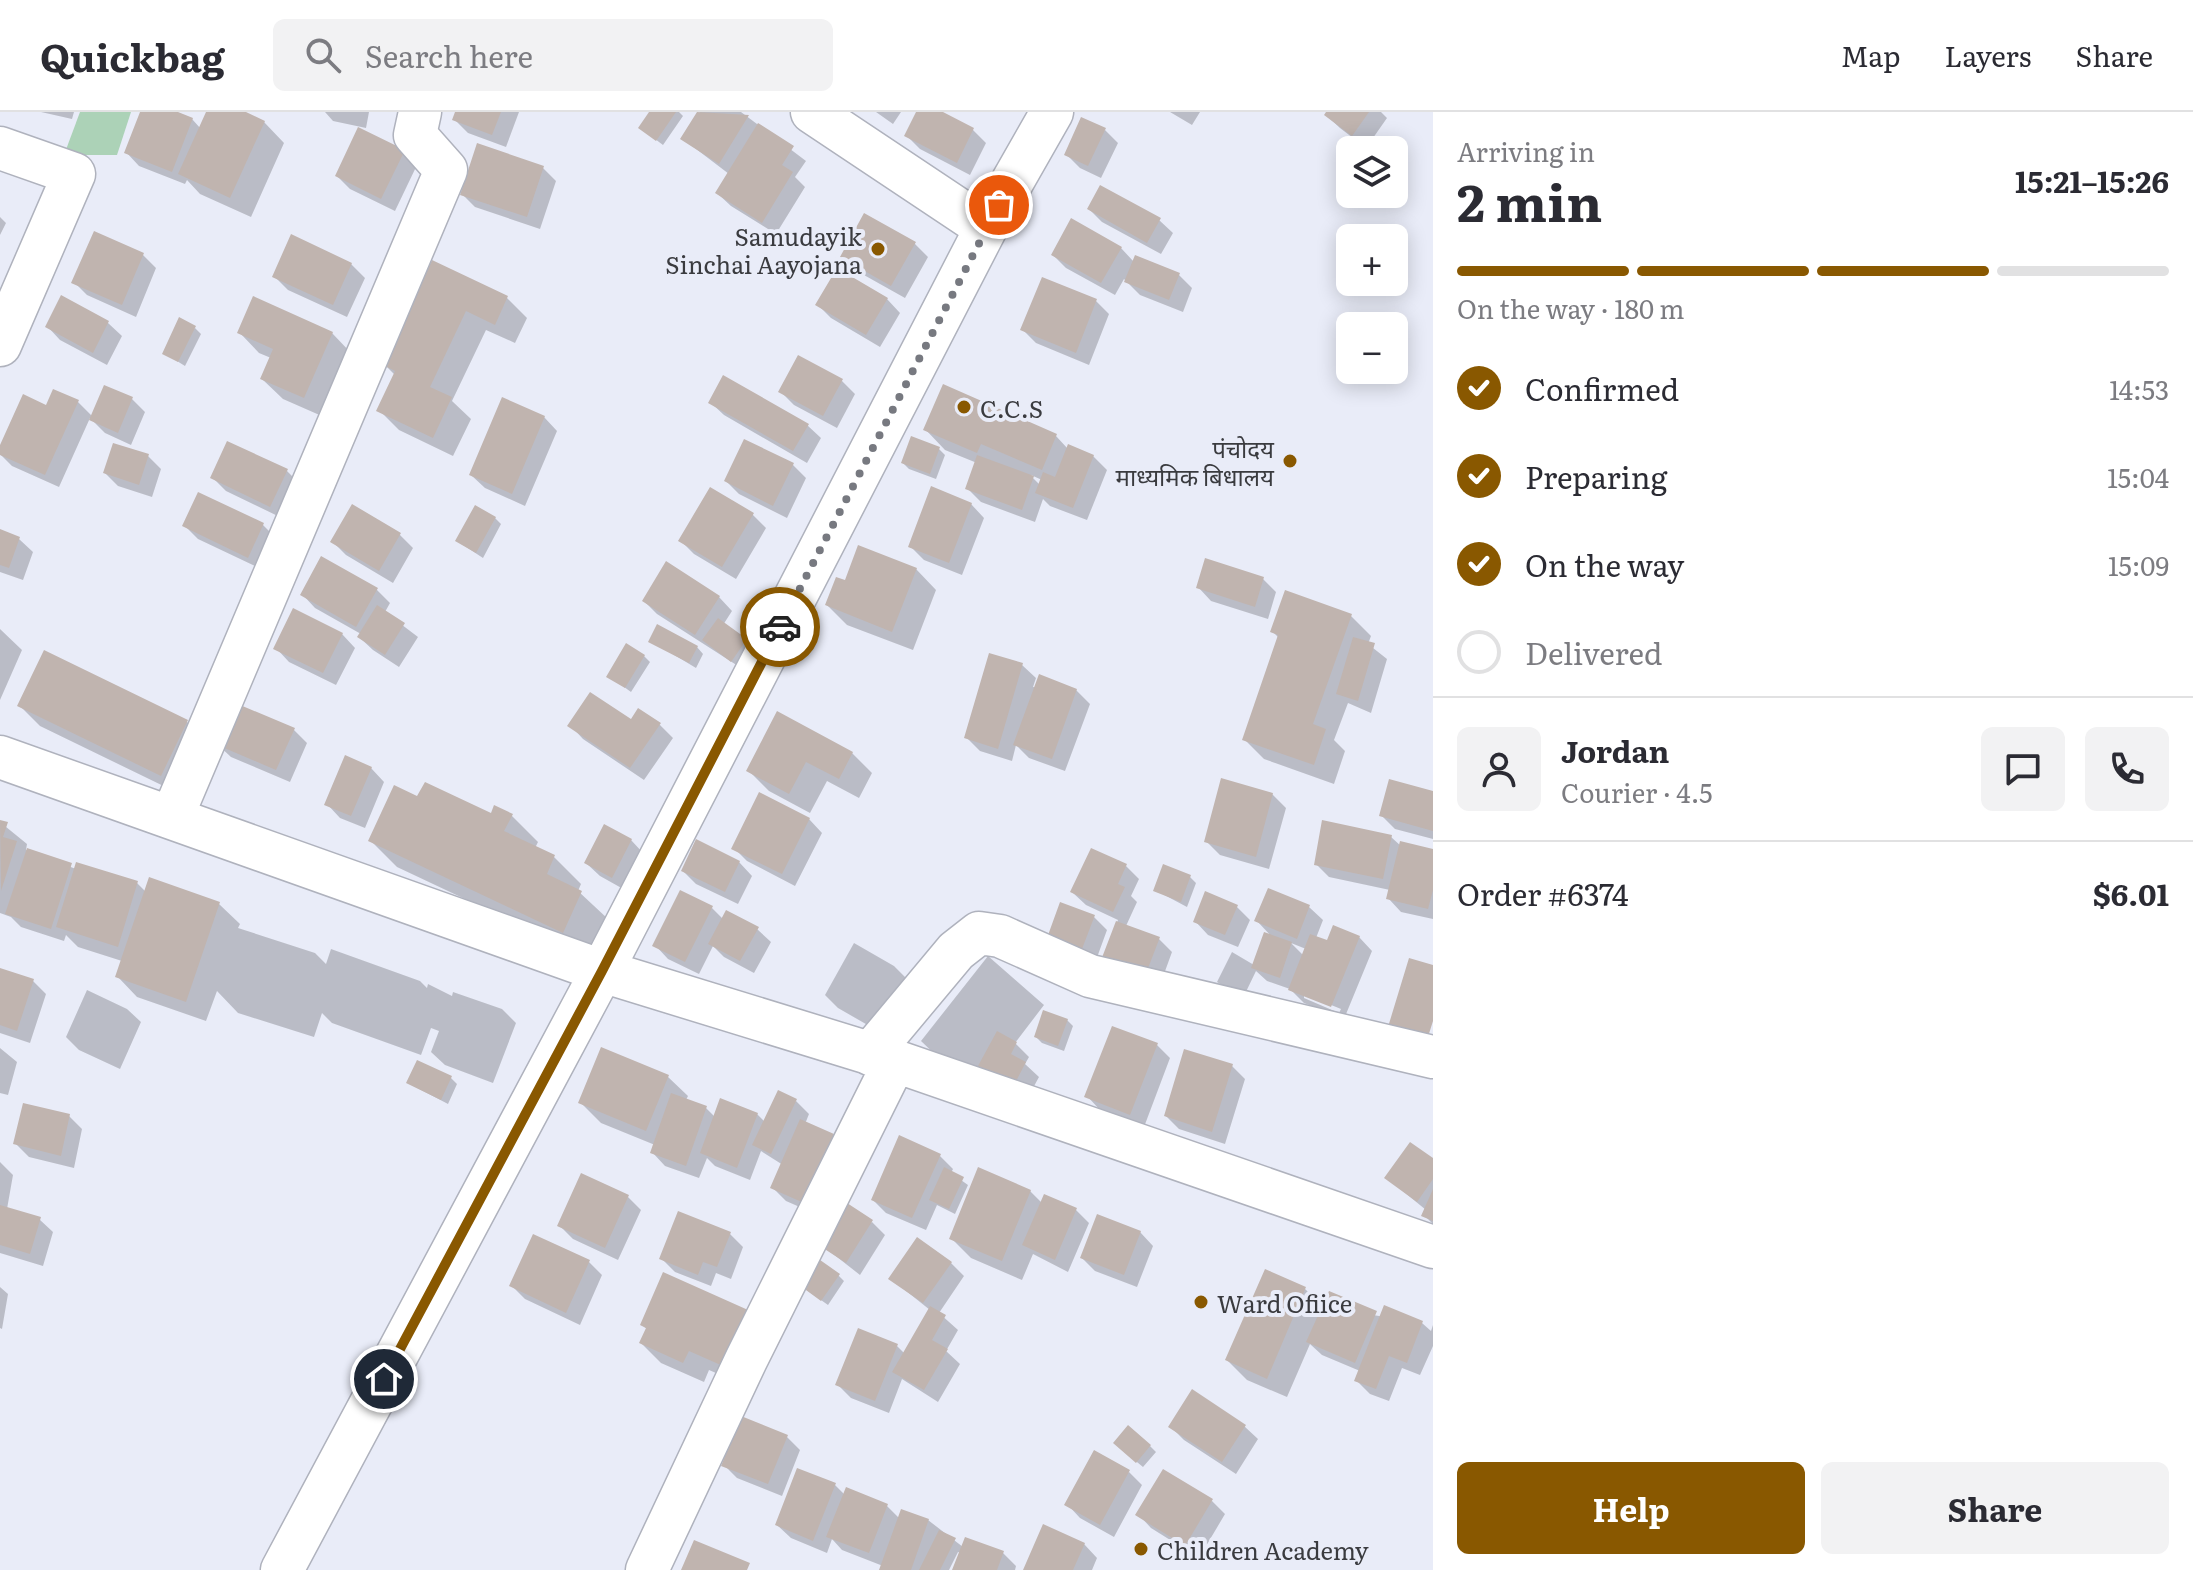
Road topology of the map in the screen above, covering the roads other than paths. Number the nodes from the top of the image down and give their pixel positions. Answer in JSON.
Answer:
{"nodes":[{"id":1,"x":420,"y":112,"type":"edge"},
{"id":2,"x":812,"y":112,"type":"edge"},
{"id":3,"x":1052,"y":112,"type":"edge"},
{"id":4,"x":0,"y":148,"type":"edge"},
{"id":5,"x":986,"y":228,"type":"junction"},
{"id":6,"x":0,"y":345,"type":"edge"},
{"id":7,"x":0,"y":757,"type":"edge"},
{"id":8,"x":172,"y":817,"type":"junction"},
{"id":9,"x":602,"y":971,"type":"junction"},
{"id":10,"x":1433,"y":1057,"type":"edge"},
{"id":11,"x":883,"y":1058,"type":"junction"},
{"id":12,"x":1433,"y":1247,"type":"edge"},
{"id":13,"x":282,"y":1570,"type":"edge"},
{"id":14,"x":647,"y":1570,"type":"edge"}],
"edges":[{"from":1,"to":8,"type":"street"},
{"from":2,"to":5,"type":"street"},
{"from":3,"to":5,"type":"street"},
{"from":4,"to":6,"type":"street"},
{"from":5,"to":9,"type":"street"},
{"from":7,"to":8,"type":"street"},
{"from":8,"to":9,"type":"street"},
{"from":9,"to":11,"type":"street"},
{"from":9,"to":13,"type":"street"},
{"from":10,"to":11,"type":"street"},
{"from":11,"to":12,"type":"street"},
{"from":11,"to":14,"type":"street"}]}
